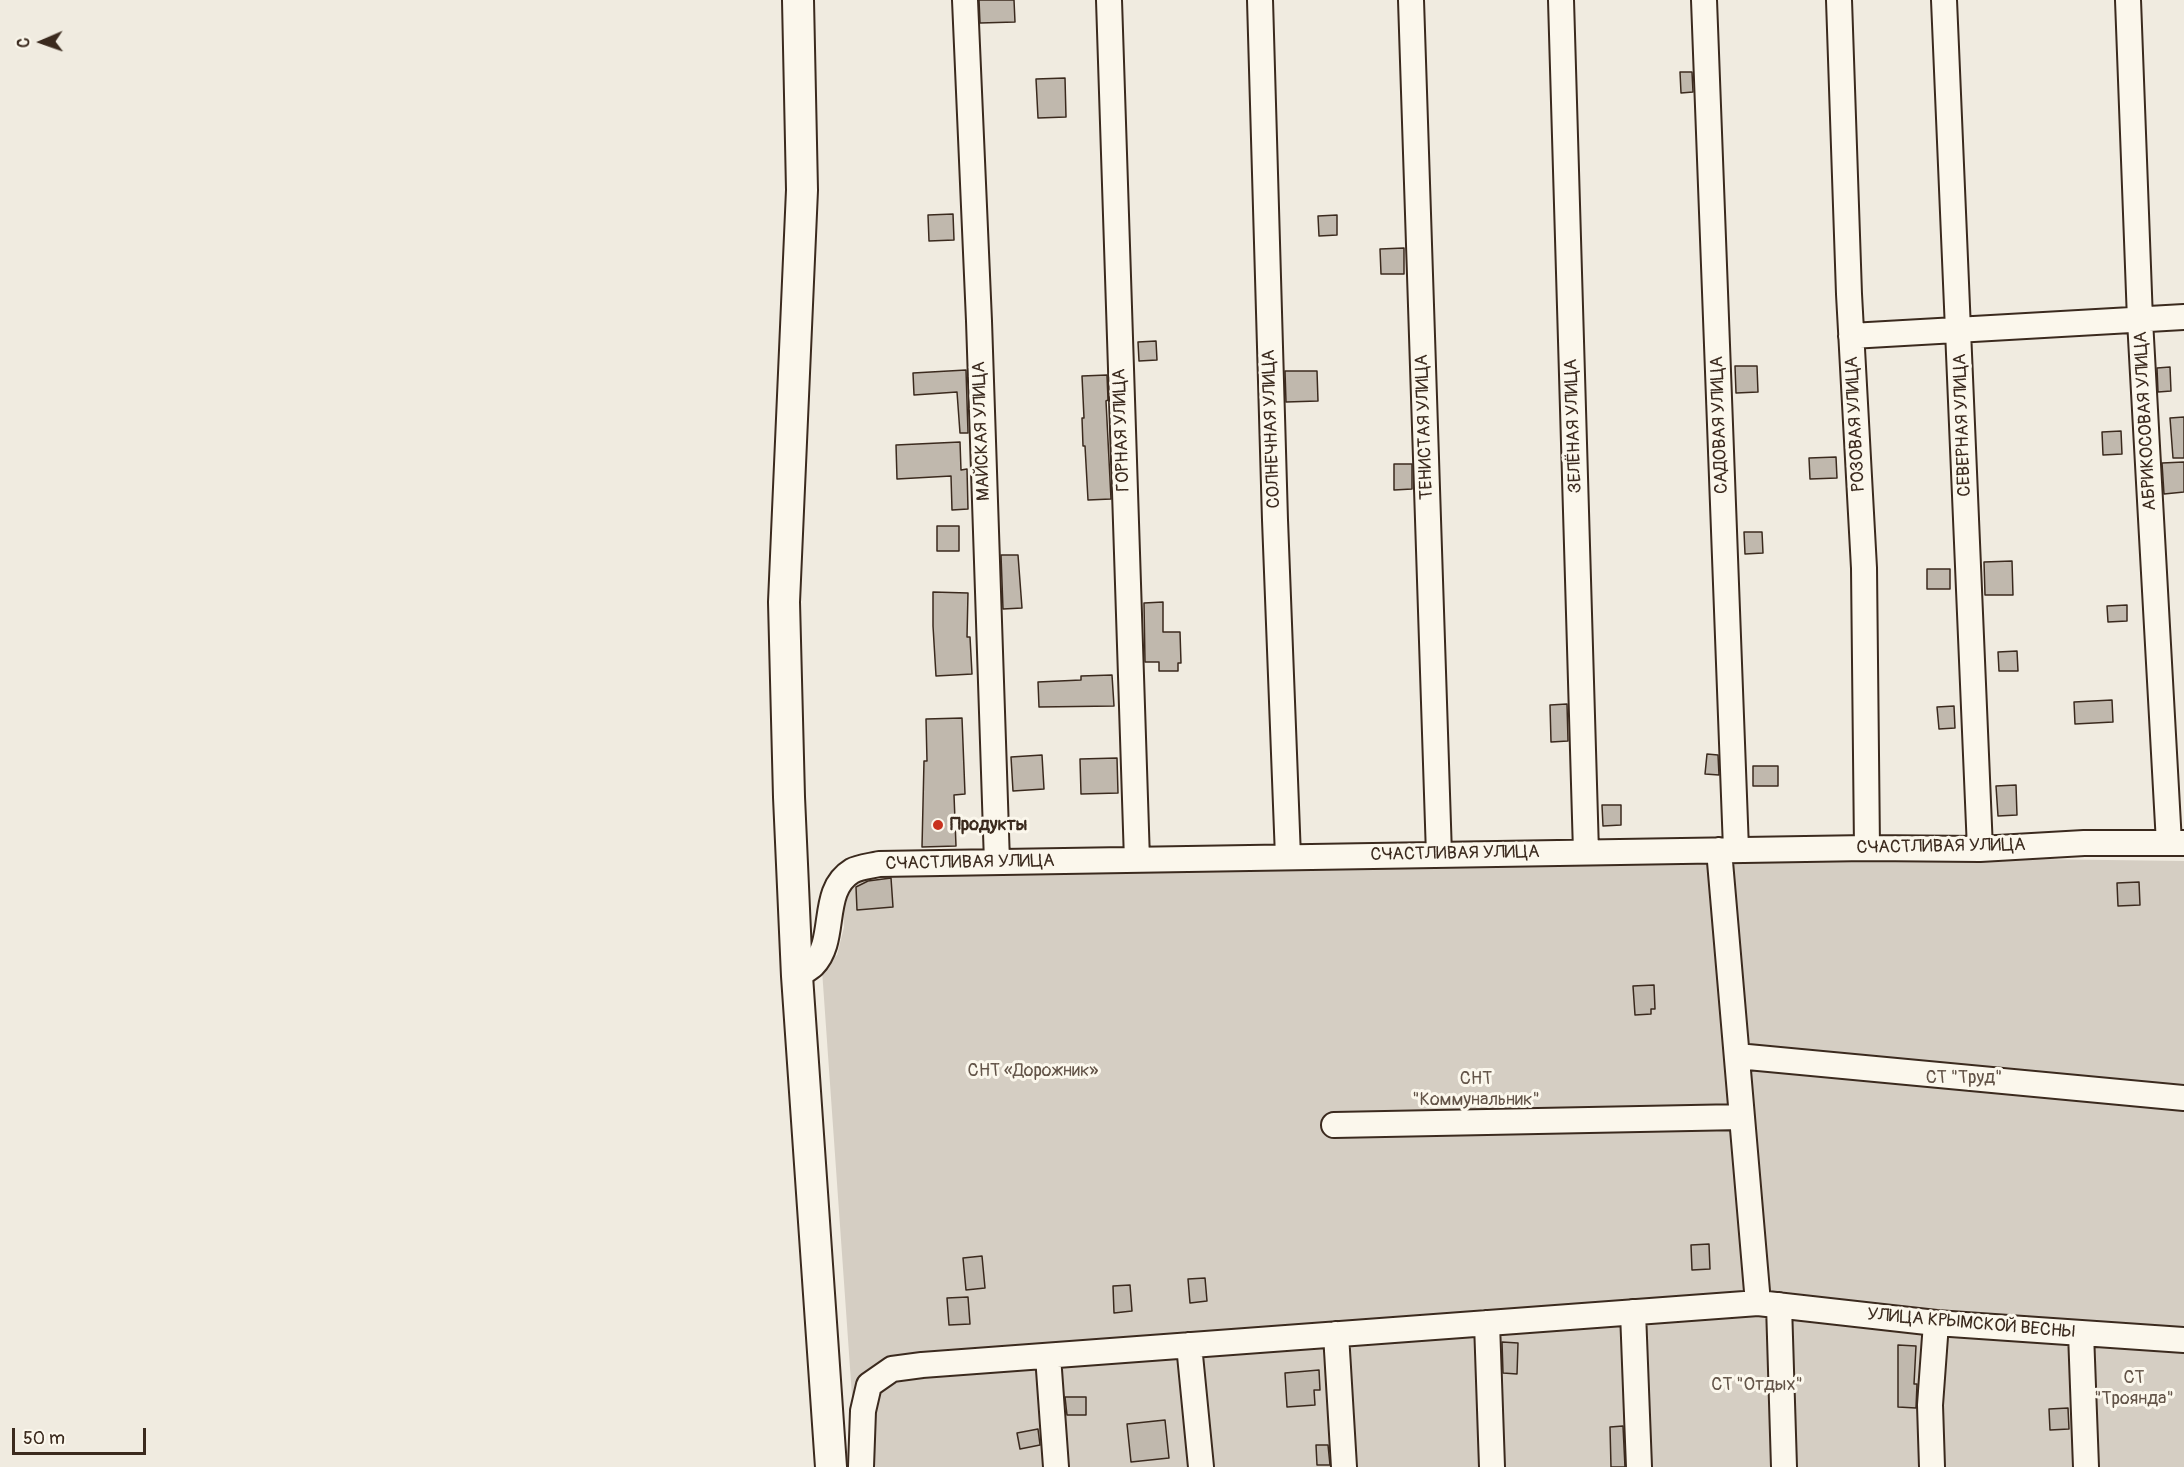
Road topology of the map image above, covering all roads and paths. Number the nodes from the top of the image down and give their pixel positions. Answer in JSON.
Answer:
{"nodes":[{"id":1,"x":798,"y":0,"type":"edge"},
{"id":2,"x":965,"y":0,"type":"edge"},
{"id":3,"x":1109,"y":0,"type":"edge"},
{"id":4,"x":1260,"y":0,"type":"edge"},
{"id":5,"x":1411,"y":0,"type":"edge"},
{"id":6,"x":1561,"y":0,"type":"edge"},
{"id":7,"x":1704,"y":0,"type":"edge"},
{"id":8,"x":1839,"y":0,"type":"edge"},
{"id":9,"x":1944,"y":0,"type":"edge"},
{"id":10,"x":2128,"y":0,"type":"edge"},
{"id":11,"x":2184,"y":317,"type":"edge"},
{"id":12,"x":2140,"y":320,"type":"junction"},
{"id":13,"x":1959,"y":330,"type":"junction"},
{"id":14,"x":1851,"y":336,"type":"junction"},
{"id":15,"x":2176,"y":843,"type":"edge"},
{"id":16,"x":1867,"y":848,"type":"junction"},
{"id":17,"x":1980,"y":849,"type":"junction"},
{"id":18,"x":1727,"y":850,"type":"junction"},
{"id":19,"x":1587,"y":852,"type":"junction"},
{"id":20,"x":1439,"y":855,"type":"junction"},
{"id":21,"x":1288,"y":857,"type":"junction"},
{"id":22,"x":1137,"y":860,"type":"junction"},
{"id":23,"x":997,"y":862,"type":"junction"},
{"id":24,"x":797,"y":976,"type":"junction"},
{"id":25,"x":1737,"y":1056,"type":"junction"},
{"id":26,"x":2184,"y":1098,"type":"edge"},
{"id":27,"x":1742,"y":1117,"type":"junction"},
{"id":28,"x":1334,"y":1125,"type":"dead end"},
{"id":29,"x":1768,"y":1304,"type":"junction"},
{"id":30,"x":1633,"y":1312,"type":"junction"},
{"id":31,"x":1487,"y":1323,"type":"junction"},
{"id":32,"x":1936,"y":1323,"type":"junction"},
{"id":33,"x":2081,"y":1333,"type":"junction"},
{"id":34,"x":1336,"y":1334,"type":"junction"},
{"id":35,"x":2184,"y":1340,"type":"edge"},
{"id":36,"x":1189,"y":1345,"type":"junction"},
{"id":37,"x":1048,"y":1356,"type":"junction"},
{"id":38,"x":831,"y":1467,"type":"edge"},
{"id":39,"x":861,"y":1467,"type":"edge"},
{"id":40,"x":1056,"y":1467,"type":"edge"},
{"id":41,"x":1200,"y":1467,"type":"edge"},
{"id":42,"x":1344,"y":1467,"type":"edge"},
{"id":43,"x":1492,"y":1467,"type":"edge"},
{"id":44,"x":1639,"y":1467,"type":"edge"},
{"id":45,"x":1784,"y":1467,"type":"edge"},
{"id":46,"x":1932,"y":1467,"type":"edge"},
{"id":47,"x":2086,"y":1467,"type":"edge"}],
"edges":[{"from":1,"to":24,"type":"main road"},
{"from":2,"to":23,"type":"street","name":"МАЙСКАЯ УЛИЦА"},
{"from":3,"to":22,"type":"street","name":"ГОРНАЯ УЛИЦА"},
{"from":4,"to":21,"type":"street","name":"СОЛНЕЧНАЯ УЛИЦА"},
{"from":5,"to":20,"type":"street","name":"ТЕНИСТАЯ УЛИЦА"},
{"from":6,"to":19,"type":"street","name":"ЗЕЛЁНАЯ УЛИЦА"},
{"from":7,"to":18,"type":"street","name":"САДОВАЯ УЛИЦА"},
{"from":8,"to":14,"type":"street","name":"РОЗОВАЯ УЛИЦА"},
{"from":9,"to":13,"type":"street","name":"СЕВЕРНАЯ УЛИЦА"},
{"from":10,"to":12,"type":"street","name":"АБРИКОСОВАЯ УЛИЦА"},
{"from":11,"to":12,"type":"street"},
{"from":12,"to":13,"type":"street"},
{"from":12,"to":15,"type":"street","name":"АБРИКОСОВАЯ УЛИЦА"},
{"from":13,"to":14,"type":"street"},
{"from":13,"to":17,"type":"street","name":"СЕВЕРНАЯ УЛИЦА"},
{"from":14,"to":16,"type":"street","name":"РОЗОВАЯ УЛИЦА"},
{"from":15,"to":17,"type":"street","name":"СЧАСТЛИВАЯ УЛИЦА"},
{"from":16,"to":17,"type":"street","name":"СЧАСТЛИВАЯ УЛИЦА"},
{"from":16,"to":18,"type":"street","name":"СЧАСТЛИВАЯ УЛИЦА"},
{"from":18,"to":19,"type":"street","name":"СЧАСТЛИВАЯ УЛИЦА"},
{"from":18,"to":25,"type":"street","name":"САДОВАЯ УЛИЦА"},
{"from":19,"to":20,"type":"street","name":"СЧАСТЛИВАЯ УЛИЦА"},
{"from":20,"to":21,"type":"street","name":"СЧАСТЛИВАЯ УЛИЦА"},
{"from":21,"to":22,"type":"street","name":"СЧАСТЛИВАЯ УЛИЦА"},
{"from":22,"to":23,"type":"street","name":"СЧАСТЛИВАЯ УЛИЦА"},
{"from":23,"to":24,"type":"street","name":"СЧАСТЛИВАЯ УЛИЦА"},
{"from":24,"to":38,"type":"main road"},
{"from":25,"to":26,"type":"street"},
{"from":25,"to":27,"type":"street","name":"САДОВАЯ УЛИЦА"},
{"from":27,"to":28,"type":"street"},
{"from":27,"to":29,"type":"street","name":"САДОВАЯ УЛИЦА"},
{"from":29,"to":30,"type":"street","name":"УЛИЦА КРЫМСКОЙ ВЕСНЫ"},
{"from":29,"to":32,"type":"street","name":"УЛИЦА КРЫМСКОЙ ВЕСНЫ"},
{"from":29,"to":45,"type":"street","name":"САДОВАЯ УЛИЦА"},
{"from":30,"to":31,"type":"street","name":"УЛИЦА КРЫМСКОЙ ВЕСНЫ"},
{"from":30,"to":44,"type":"street"},
{"from":31,"to":34,"type":"street","name":"УЛИЦА КРЫМСКОЙ ВЕСНЫ"},
{"from":31,"to":43,"type":"street"},
{"from":32,"to":33,"type":"street","name":"УЛИЦА КРЫМСКОЙ ВЕСНЫ"},
{"from":32,"to":46,"type":"street"},
{"from":33,"to":35,"type":"street","name":"УЛИЦА КРЫМСКОЙ ВЕСНЫ"},
{"from":33,"to":47,"type":"street"},
{"from":34,"to":36,"type":"street","name":"УЛИЦА КРЫМСКОЙ ВЕСНЫ"},
{"from":34,"to":42,"type":"street"},
{"from":36,"to":37,"type":"street","name":"УЛИЦА КРЫМСКОЙ ВЕСНЫ"},
{"from":36,"to":41,"type":"street"},
{"from":37,"to":39,"type":"street","name":"УЛИЦА КРЫМСКОЙ ВЕСНЫ"},
{"from":37,"to":40,"type":"street"}]}
